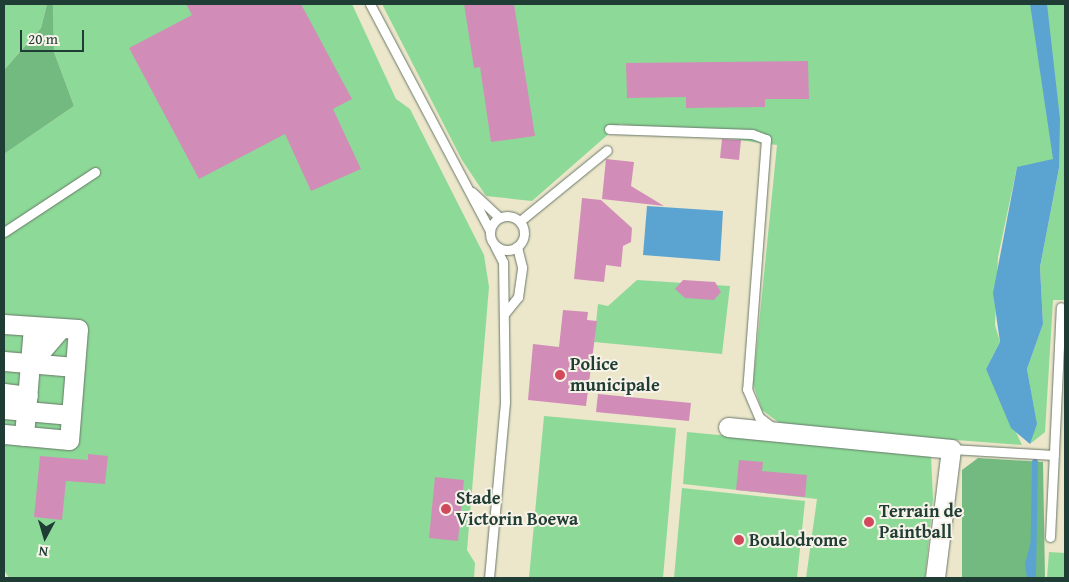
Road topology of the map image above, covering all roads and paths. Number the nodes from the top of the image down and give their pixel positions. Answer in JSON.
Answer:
{"nodes":[{"id":1,"x":370,"y":4,"type":"edge"},
{"id":2,"x":609,"y":129,"type":"dead end"},
{"id":3,"x":607,"y":150,"type":"dead end"},
{"id":4,"x":95,"y":172,"type":"dead end"},
{"id":5,"x":470,"y":190,"type":"junction"},
{"id":6,"x":499,"y":218,"type":"junction"},
{"id":7,"x":520,"y":221,"type":"junction"},
{"id":8,"x":490,"y":231,"type":"junction"},
{"id":9,"x":4,"y":232,"type":"edge"},
{"id":10,"x":495,"y":246,"type":"junction"},
{"id":11,"x":517,"y":247,"type":"junction"},
{"id":12,"x":1061,"y":307,"type":"dead end"},
{"id":13,"x":505,"y":313,"type":"junction"},
{"id":14,"x":4,"y":324,"type":"edge"},
{"id":15,"x":33,"y":326,"type":"junction"},
{"id":16,"x":61,"y":328,"type":"junction"},
{"id":17,"x":4,"y":361,"type":"edge"},
{"id":18,"x":31,"y":364,"type":"junction"},
{"id":19,"x":75,"y":367,"type":"junction"},
{"id":20,"x":4,"y":393,"type":"edge"},
{"id":21,"x":27,"y":403,"type":"junction"},
{"id":22,"x":4,"y":409,"type":"edge"},
{"id":23,"x":71,"y":415,"type":"junction"},
{"id":24,"x":728,"y":427,"type":"dead end"},
{"id":25,"x":778,"y":432,"type":"junction"},
{"id":26,"x":4,"y":434,"type":"edge"},
{"id":27,"x":24,"y":436,"type":"junction"},
{"id":28,"x":952,"y":449,"type":"junction"},
{"id":29,"x":1054,"y":455,"type":"junction"},
{"id":30,"x":1050,"y":537,"type":"dead end"},
{"id":31,"x":489,"y":578,"type":"edge"},
{"id":32,"x":935,"y":578,"type":"edge"}],
"edges":[{"from":1,"to":5,"type":"lane"},
{"from":2,"to":25,"type":"lane"},
{"from":3,"to":7,"type":"lane"},
{"from":4,"to":9,"type":"lane"},
{"from":5,"to":6,"type":"lane"},
{"from":5,"to":8,"type":"lane"},
{"from":6,"to":7,"type":"lane"},
{"from":6,"to":8,"type":"lane"},
{"from":7,"to":11,"type":"lane"},
{"from":8,"to":10,"type":"lane"},
{"from":10,"to":11,"type":"lane"},
{"from":10,"to":13,"type":"lane"},
{"from":11,"to":13,"type":"lane"},
{"from":12,"to":29,"type":"lane"},
{"from":13,"to":31,"type":"lane"},
{"from":14,"to":15,"type":"street"},
{"from":15,"to":16,"type":"street"},
{"from":15,"to":18,"type":"street"},
{"from":16,"to":18,"type":"street"},
{"from":16,"to":19,"type":"street"},
{"from":17,"to":18,"type":"street"},
{"from":18,"to":19,"type":"street"},
{"from":18,"to":21,"type":"street"},
{"from":19,"to":23,"type":"street"},
{"from":20,"to":21,"type":"street"},
{"from":21,"to":22,"type":"street"},
{"from":21,"to":23,"type":"street"},
{"from":21,"to":27,"type":"street"},
{"from":23,"to":27,"type":"street"},
{"from":24,"to":25,"type":"street"},
{"from":25,"to":28,"type":"street"},
{"from":26,"to":27,"type":"street"},
{"from":28,"to":29,"type":"lane"},
{"from":28,"to":32,"type":"street"},
{"from":29,"to":30,"type":"lane"}]}
